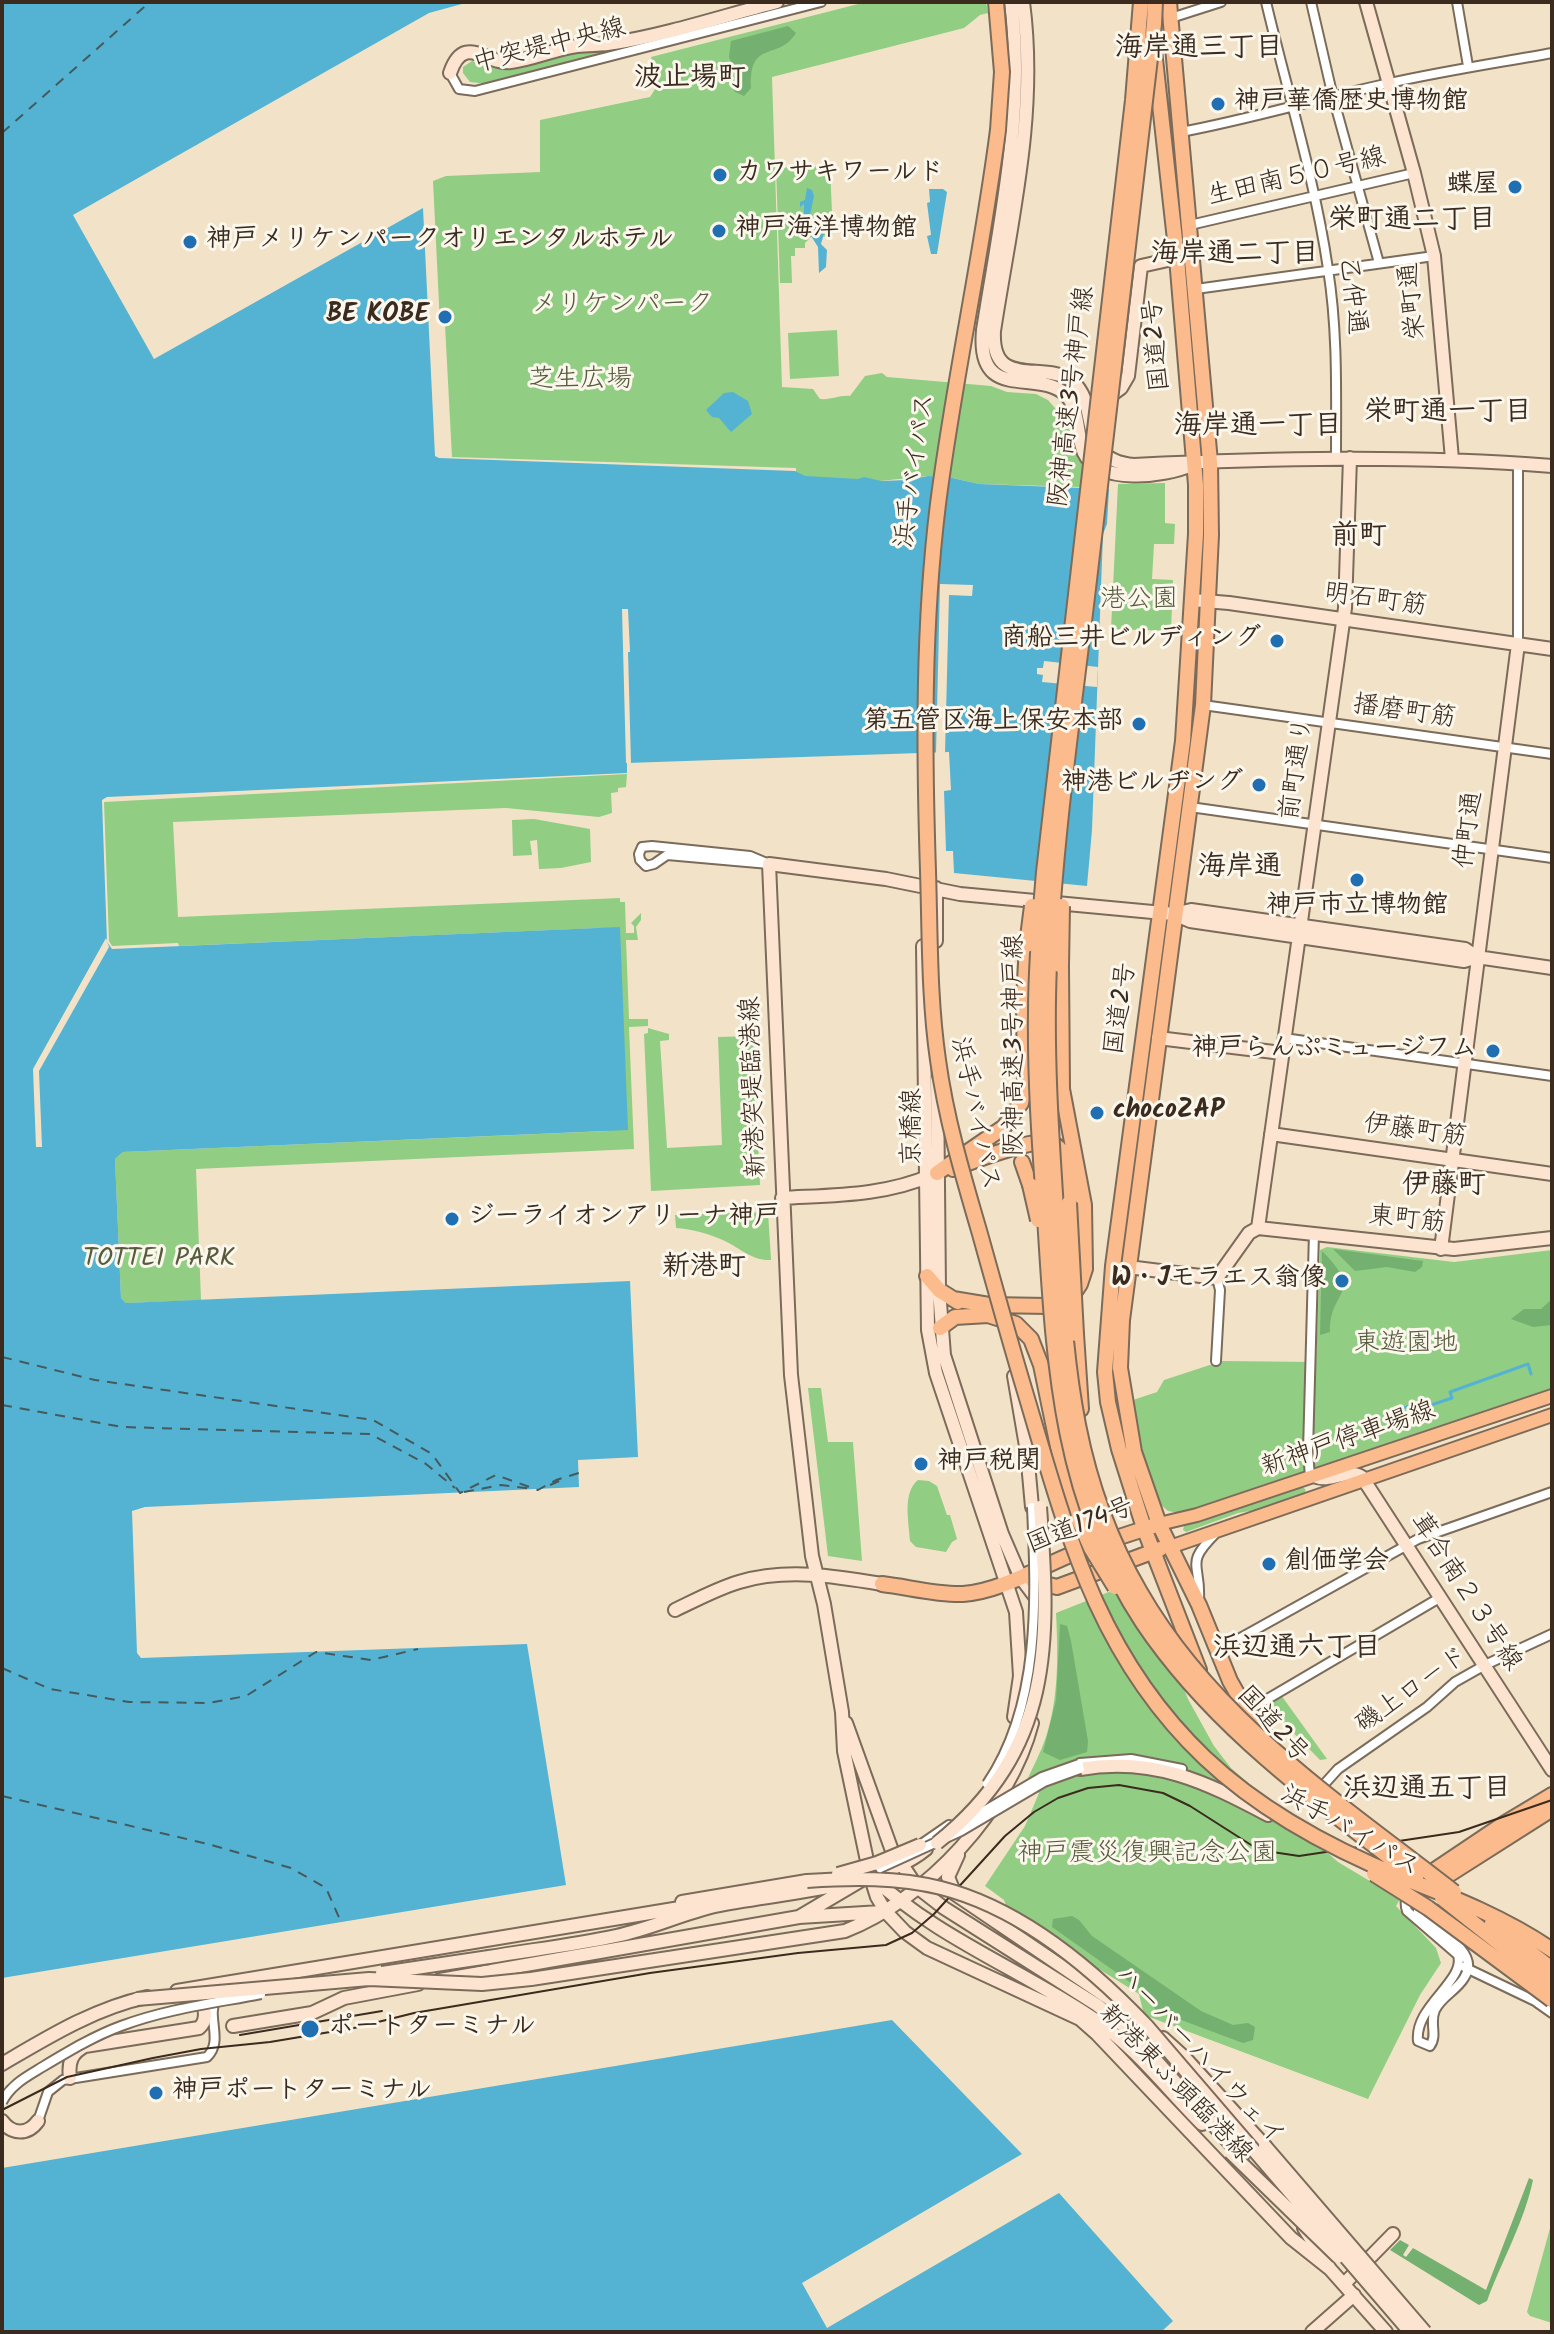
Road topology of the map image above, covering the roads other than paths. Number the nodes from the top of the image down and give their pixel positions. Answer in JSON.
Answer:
{"nodes":[{"id":1,"x":777,"y":2,"type":"edge"},
{"id":2,"x":821,"y":2,"type":"edge"},
{"id":3,"x":994,"y":2,"type":"edge"},
{"id":4,"x":1011,"y":2,"type":"edge"},
{"id":5,"x":1023,"y":2,"type":"edge"},
{"id":6,"x":1141,"y":2,"type":"edge"},
{"id":7,"x":1152,"y":2,"type":"edge"},
{"id":8,"x":1169,"y":2,"type":"edge"},
{"id":9,"x":1221,"y":2,"type":"edge"},
{"id":10,"x":1266,"y":2,"type":"edge"},
{"id":11,"x":1311,"y":2,"type":"edge"},
{"id":12,"x":1366,"y":2,"type":"edge"},
{"id":13,"x":1457,"y":2,"type":"edge"},
{"id":14,"x":1171,"y":18,"type":"junction"},
{"id":15,"x":1552,"y":53,"type":"edge"},
{"id":16,"x":1468,"y":66,"type":"junction"},
{"id":17,"x":450,"y":73,"type":"joint"},
{"id":18,"x":1389,"y":83,"type":"junction"},
{"id":19,"x":1333,"y":97,"type":"junction"},
{"id":20,"x":1291,"y":107,"type":"junction"},
{"id":21,"x":1019,"y":131,"type":"junction"},
{"id":22,"x":1181,"y":132,"type":"junction"},
{"id":23,"x":1414,"y":173,"type":"junction"},
{"id":24,"x":1358,"y":185,"type":"junction"},
{"id":25,"x":1314,"y":196,"type":"junction"},
{"id":26,"x":1190,"y":225,"type":"junction"},
{"id":27,"x":1434,"y":256,"type":"junction"},
{"id":28,"x":1177,"y":258,"type":"junction"},
{"id":29,"x":1379,"y":263,"type":"junction"},
{"id":30,"x":1328,"y":270,"type":"junction"},
{"id":31,"x":1196,"y":289,"type":"junction"},
{"id":32,"x":992,"y":310,"type":"junction"},
{"id":33,"x":1087,"y":413,"type":"junction"},
{"id":34,"x":1336,"y":458,"type":"junction"},
{"id":35,"x":1350,"y":458,"type":"junction"},
{"id":36,"x":1452,"y":459,"type":"junction"},
{"id":37,"x":1210,"y":462,"type":"junction"},
{"id":38,"x":1518,"y":463,"type":"junction"},
{"id":39,"x":1194,"y":464,"type":"junction"},
{"id":40,"x":1552,"y":466,"type":"edge"},
{"id":41,"x":1192,"y":600,"type":"junction"},
{"id":42,"x":1208,"y":601,"type":"junction"},
{"id":43,"x":1343,"y":620,"type":"junction"},
{"id":44,"x":1518,"y":644,"type":"junction"},
{"id":45,"x":1552,"y":649,"type":"edge"},
{"id":46,"x":1203,"y":705,"type":"junction"},
{"id":47,"x":1328,"y":723,"type":"junction"},
{"id":48,"x":1504,"y":748,"type":"junction"},
{"id":49,"x":1552,"y":754,"type":"edge"},
{"id":50,"x":1059,"y":793,"type":"junction"},
{"id":51,"x":1190,"y":807,"type":"junction"},
{"id":52,"x":1314,"y":824,"type":"junction"},
{"id":53,"x":1491,"y":849,"type":"junction"},
{"id":54,"x":1552,"y":858,"type":"edge"},
{"id":55,"x":769,"y":864,"type":"junction"},
{"id":56,"x":922,"y":886,"type":"junction"},
{"id":57,"x":936,"y":888,"type":"junction"},
{"id":58,"x":1167,"y":914,"type":"junction"},
{"id":59,"x":1299,"y":931,"type":"junction"},
{"id":60,"x":1477,"y":957,"type":"junction"},
{"id":61,"x":1552,"y":968,"type":"edge"},
{"id":62,"x":1158,"y":1038,"type":"junction"},
{"id":63,"x":1284,"y":1038,"type":"junction"},
{"id":64,"x":1282,"y":1053,"type":"junction"},
{"id":65,"x":1464,"y":1062,"type":"junction"},
{"id":66,"x":1552,"y":1076,"type":"edge"},
{"id":67,"x":1271,"y":1134,"type":"junction"},
{"id":68,"x":1451,"y":1161,"type":"junction"},
{"id":69,"x":1022,"y":1162,"type":"dead end"},
{"id":70,"x":1552,"y":1174,"type":"edge"},
{"id":71,"x":931,"y":1175,"type":"junction"},
{"id":72,"x":782,"y":1198,"type":"junction"},
{"id":73,"x":1076,"y":1204,"type":"junction"},
{"id":74,"x":1258,"y":1228,"type":"junction"},
{"id":75,"x":1314,"y":1233,"type":"junction"},
{"id":76,"x":1552,"y":1238,"type":"edge"},
{"id":77,"x":1441,"y":1249,"type":"junction"},
{"id":78,"x":1128,"y":1267,"type":"junction"},
{"id":79,"x":927,"y":1276,"type":"junction"},
{"id":80,"x":1217,"y":1278,"type":"junction"},
{"id":81,"x":939,"y":1290,"type":"junction"},
{"id":82,"x":953,"y":1299,"type":"junction"},
{"id":83,"x":972,"y":1309,"type":"junction"},
{"id":84,"x":988,"y":1310,"type":"junction"},
{"id":85,"x":1051,"y":1316,"type":"junction"},
{"id":86,"x":955,"y":1317,"type":"junction"},
{"id":87,"x":940,"y":1328,"type":"junction"},
{"id":88,"x":1007,"y":1344,"type":"junction"},
{"id":89,"x":1216,"y":1361,"type":"dead end"},
{"id":90,"x":1022,"y":1381,"type":"junction"},
{"id":91,"x":1552,"y":1396,"type":"edge"},
{"id":92,"x":1552,"y":1416,"type":"edge"},
{"id":93,"x":1312,"y":1476,"type":"junction"},
{"id":94,"x":1361,"y":1482,"type":"junction"},
{"id":95,"x":1552,"y":1492,"type":"edge"},
{"id":96,"x":1032,"y":1507,"type":"joint"},
{"id":97,"x":1103,"y":1513,"type":"junction"},
{"id":98,"x":1152,"y":1526,"type":"junction"},
{"id":99,"x":1219,"y":1529,"type":"junction"},
{"id":100,"x":1406,"y":1545,"type":"junction"},
{"id":101,"x":1170,"y":1547,"type":"junction"},
{"id":102,"x":1155,"y":1551,"type":"junction"},
{"id":103,"x":817,"y":1575,"type":"junction"},
{"id":104,"x":1021,"y":1578,"type":"junction"},
{"id":105,"x":1005,"y":1583,"type":"junction"},
{"id":106,"x":882,"y":1584,"type":"joint"},
{"id":107,"x":1441,"y":1597,"type":"junction"},
{"id":108,"x":1199,"y":1605,"type":"junction"},
{"id":109,"x":675,"y":1610,"type":"dead end"},
{"id":110,"x":1143,"y":1622,"type":"junction"},
{"id":111,"x":1552,"y":1634,"type":"edge"},
{"id":112,"x":1217,"y":1652,"type":"junction"},
{"id":113,"x":1485,"y":1665,"type":"junction"},
{"id":114,"x":1247,"y":1711,"type":"junction"},
{"id":115,"x":842,"y":1712,"type":"junction"},
{"id":116,"x":1080,"y":1769,"type":"joint"},
{"id":117,"x":1182,"y":1769,"type":"joint"},
{"id":118,"x":1552,"y":1770,"type":"edge"},
{"id":119,"x":1325,"y":1784,"type":"junction"},
{"id":120,"x":1552,"y":1795,"type":"edge"},
{"id":121,"x":1310,"y":1801,"type":"junction"},
{"id":122,"x":1552,"y":1809,"type":"edge"},
{"id":123,"x":1270,"y":1813,"type":"junction"},
{"id":124,"x":937,"y":1843,"type":"junction"},
{"id":125,"x":920,"y":1845,"type":"junction"},
{"id":126,"x":963,"y":1846,"type":"junction"},
{"id":127,"x":900,"y":1864,"type":"junction"},
{"id":128,"x":870,"y":1875,"type":"junction"},
{"id":129,"x":1438,"y":1875,"type":"junction"},
{"id":130,"x":808,"y":1884,"type":"junction"},
{"id":131,"x":1421,"y":1886,"type":"junction"},
{"id":132,"x":917,"y":1887,"type":"junction"},
{"id":133,"x":899,"y":1903,"type":"junction"},
{"id":134,"x":886,"y":1912,"type":"junction"},
{"id":135,"x":799,"y":1917,"type":"junction"},
{"id":136,"x":1552,"y":1950,"type":"edge"},
{"id":137,"x":1460,"y":1963,"type":"junction"},
{"id":138,"x":1552,"y":1967,"type":"edge"},
{"id":139,"x":1468,"y":1971,"type":"junction"},
{"id":140,"x":327,"y":1981,"type":"junction"},
{"id":141,"x":1552,"y":1986,"type":"edge"},
{"id":142,"x":226,"y":1991,"type":"junction"},
{"id":143,"x":186,"y":1994,"type":"junction"},
{"id":144,"x":137,"y":1999,"type":"junction"},
{"id":145,"x":1552,"y":2000,"type":"edge"},
{"id":146,"x":1552,"y":2013,"type":"edge"},
{"id":147,"x":233,"y":2026,"type":"dead end"},
{"id":148,"x":7,"y":2060,"type":"edge"},
{"id":149,"x":70,"y":2078,"type":"junction"},
{"id":150,"x":2,"y":2102,"type":"edge"},
{"id":151,"x":2,"y":2121,"type":"edge"},
{"id":152,"x":38,"y":2121,"type":"joint"},
{"id":153,"x":1393,"y":2234,"type":"dead end"},
{"id":154,"x":1330,"y":2269,"type":"junction"},
{"id":155,"x":1352,"y":2271,"type":"junction"},
{"id":156,"x":1344,"y":2284,"type":"junction"},
{"id":157,"x":1354,"y":2295,"type":"junction"},
{"id":158,"x":1312,"y":2332,"type":"edge"},
{"id":159,"x":1386,"y":2332,"type":"edge"},
{"id":160,"x":1403,"y":2332,"type":"edge"},
{"id":161,"x":1410,"y":2332,"type":"edge"},
{"id":162,"x":1425,"y":2332,"type":"edge"}],
"edges":[{"from":1,"to":17,"type":"street","name":"中突堤中央線"},
{"from":2,"to":17,"type":"street","name":"中突堤中央線"},
{"from":3,"to":88,"type":"highway","name":"浜手バイパス","bridge":true},
{"from":3,"to":90,"type":"highway","name":"浜手バイパス","bridge":true},
{"from":4,"to":21,"type":"street"},
{"from":5,"to":21,"type":"street"},
{"from":6,"to":50,"type":"highway","name":"阪神高速3号神戸線","bridge":true},
{"from":7,"to":28,"type":"highway","name":"国道2号"},
{"from":7,"to":50,"type":"highway","name":"阪神高速3号神戸線","bridge":true},
{"from":8,"to":14,"type":"highway","name":"国道2号"},
{"from":9,"to":14,"type":"street"},
{"from":10,"to":20,"type":"street","name":"乙仲通"},
{"from":11,"to":19,"type":"street"},
{"from":12,"to":18,"type":"street","name":"栄町通"},
{"from":13,"to":16,"type":"street"},
{"from":14,"to":22,"type":"highway","name":"国道2号"},
{"from":15,"to":16,"type":"street"},
{"from":16,"to":18,"type":"street"},
{"from":18,"to":19,"type":"street"},
{"from":18,"to":23,"type":"street","name":"栄町通"},
{"from":19,"to":20,"type":"street"},
{"from":19,"to":24,"type":"street"},
{"from":20,"to":22,"type":"street"},
{"from":20,"to":25,"type":"street","name":"乙仲通"},
{"from":21,"to":32,"type":"street"},
{"from":22,"to":26,"type":"highway","name":"国道2号"},
{"from":23,"to":24,"type":"street","name":"生田南５０号線"},
{"from":23,"to":27,"type":"street","name":"栄町通"},
{"from":24,"to":25,"type":"street","name":"生田南５０号線"},
{"from":24,"to":29,"type":"street"},
{"from":25,"to":26,"type":"street","name":"生田南５０号線"},
{"from":25,"to":30,"type":"street","name":"乙仲通"},
{"from":26,"to":31,"type":"highway","name":"国道2号"},
{"from":27,"to":29,"type":"street"},
{"from":27,"to":36,"type":"street","name":"栄町通"},
{"from":28,"to":33,"type":"street"},
{"from":28,"to":39,"type":"highway","name":"国道2号"},
{"from":29,"to":30,"type":"street"},
{"from":30,"to":31,"type":"street"},
{"from":30,"to":34,"type":"street","name":"乙仲通"},
{"from":31,"to":37,"type":"highway","name":"国道2号"},
{"from":32,"to":33,"type":"street"},
{"from":32,"to":39,"type":"street"},
{"from":33,"to":39,"type":"street"},
{"from":34,"to":35,"type":"street"},
{"from":34,"to":37,"type":"street"},
{"from":35,"to":36,"type":"street"},
{"from":35,"to":43,"type":"street","name":"前町通り"},
{"from":36,"to":38,"type":"street"},
{"from":37,"to":39,"type":"street"},
{"from":37,"to":42,"type":"highway","name":"国道2号"},
{"from":38,"to":40,"type":"street"},
{"from":38,"to":44,"type":"street","name":"仲町通"},
{"from":39,"to":41,"type":"highway","name":"国道2号"},
{"from":41,"to":42,"type":"street","name":"明石町筋"},
{"from":41,"to":58,"type":"highway","name":"国道2号"},
{"from":42,"to":43,"type":"street","name":"明石町筋"},
{"from":42,"to":46,"type":"highway","name":"国道2号"},
{"from":43,"to":44,"type":"street","name":"明石町筋"},
{"from":43,"to":47,"type":"street","name":"前町通り"},
{"from":44,"to":45,"type":"street","name":"明石町筋"},
{"from":44,"to":48,"type":"street","name":"仲町通"},
{"from":46,"to":47,"type":"street","name":"播磨町筋"},
{"from":46,"to":51,"type":"highway","name":"国道2号"},
{"from":47,"to":48,"type":"street","name":"播磨町筋"},
{"from":47,"to":52,"type":"street","name":"前町通り"},
{"from":48,"to":49,"type":"street","name":"播磨町筋"},
{"from":48,"to":53,"type":"street","name":"仲町通"},
{"from":50,"to":71,"type":"highway","bridge":true},
{"from":50,"to":73,"type":"highway","bridge":true},
{"from":50,"to":85,"type":"highway","name":"阪神高速3号神戸線","bridge":true},
{"from":50,"to":97,"type":"highway","name":"阪神高速3号神戸線","bridge":true},
{"from":51,"to":52,"type":"street"},
{"from":51,"to":58,"type":"highway","name":"国道2号"},
{"from":52,"to":53,"type":"street"},
{"from":52,"to":59,"type":"street","name":"前町通り"},
{"from":53,"to":54,"type":"street"},
{"from":53,"to":60,"type":"street","name":"仲町通"},
{"from":55,"to":55,"type":"street"},
{"from":55,"to":56,"type":"street"},
{"from":55,"to":72,"type":"street","name":"新港突堤臨港線"},
{"from":56,"to":57,"type":"street"},
{"from":56,"to":71,"type":"street","name":"京橋線"},
{"from":57,"to":58,"type":"street"},
{"from":57,"to":71,"type":"street","name":"京橋線"},
{"from":58,"to":59,"type":"street"},
{"from":58,"to":62,"type":"highway","name":"国道2号"},
{"from":58,"to":98,"type":"highway","name":"国道2号"},
{"from":59,"to":60,"type":"street"},
{"from":59,"to":63,"type":"street","name":"前町通り"},
{"from":60,"to":61,"type":"street"},
{"from":60,"to":65,"type":"street","name":"仲町通"},
{"from":62,"to":64,"type":"street"},
{"from":62,"to":78,"type":"highway","name":"国道2号"},
{"from":63,"to":64,"type":"street","name":"前町通り"},
{"from":63,"to":65,"type":"street"},
{"from":64,"to":67,"type":"street","name":"前町通り"},
{"from":65,"to":66,"type":"street"},
{"from":65,"to":68,"type":"street","name":"仲町通"},
{"from":67,"to":68,"type":"street","name":"伊藤町筋"},
{"from":67,"to":74,"type":"street","name":"前町通り"},
{"from":68,"to":70,"type":"street","name":"伊藤町筋"},
{"from":68,"to":77,"type":"street","name":"仲町通"},
{"from":69,"to":85,"type":"highway","bridge":true},
{"from":71,"to":72,"type":"street"},
{"from":71,"to":73,"type":"highway"},
{"from":71,"to":79,"type":"street","name":"京橋線"},
{"from":71,"to":81,"type":"street","name":"京橋線"},
{"from":72,"to":103,"type":"street","name":"新港突堤臨港線"},
{"from":73,"to":84,"type":"highway"},
{"from":73,"to":97,"type":"highway","bridge":true},
{"from":74,"to":75,"type":"street","name":"東町筋"},
{"from":74,"to":80,"type":"street"},
{"from":75,"to":77,"type":"street","name":"東町筋"},
{"from":75,"to":93,"type":"street"},
{"from":76,"to":77,"type":"street","name":"東町筋"},
{"from":78,"to":80,"type":"street"},
{"from":78,"to":98,"type":"highway","name":"国道2号"},
{"from":79,"to":81,"type":"highway"},
{"from":79,"to":105,"type":"street","name":"京橋線"},
{"from":80,"to":89,"type":"street"},
{"from":81,"to":82,"type":"highway"},
{"from":81,"to":87,"type":"street","name":"京橋線"},
{"from":82,"to":83,"type":"highway"},
{"from":82,"to":84,"type":"highway"},
{"from":83,"to":84,"type":"highway"},
{"from":83,"to":86,"type":"highway"},
{"from":84,"to":86,"type":"highway"},
{"from":84,"to":110,"type":"highway","bridge":true},
{"from":85,"to":110,"type":"highway","name":"阪神高速3号神戸線","bridge":true},
{"from":86,"to":87,"type":"highway"},
{"from":87,"to":104,"type":"street","name":"京橋線"},
{"from":88,"to":96,"type":"street","bridge":true},
{"from":88,"to":123,"type":"highway","name":"浜手バイパス","bridge":true},
{"from":90,"to":123,"type":"highway","name":"浜手バイパス","bridge":true},
{"from":90,"to":124,"type":"street","bridge":true},
{"from":91,"to":93,"type":"main road","name":"新神戸停車場線"},
{"from":92,"to":94,"type":"main road","name":"新神戸停車場線"},
{"from":93,"to":94,"type":"main road"},
{"from":93,"to":98,"type":"main road","name":"新神戸停車場線"},
{"from":94,"to":99,"type":"main road","name":"新神戸停車場線"},
{"from":94,"to":100,"type":"street","name":"葺合南２３号線"},
{"from":95,"to":100,"type":"street"},
{"from":96,"to":125,"type":"street","bridge":true},
{"from":97,"to":138,"type":"highway","name":"阪神高速3号神戸線","bridge":true},
{"from":98,"to":101,"type":"highway","name":"国道2号"},
{"from":98,"to":102,"type":"highway","name":"国道2号"},
{"from":98,"to":104,"type":"highway","name":"国道174号"},
{"from":99,"to":101,"type":"main road","name":"新神戸停車場線"},
{"from":99,"to":108,"type":"street"},
{"from":100,"to":107,"type":"street","name":"葺合南２３号線"},
{"from":100,"to":112,"type":"street"},
{"from":101,"to":102,"type":"highway","name":"国道174号"},
{"from":101,"to":108,"type":"highway","name":"国道2号"},
{"from":102,"to":104,"type":"highway","name":"国道174号"},
{"from":102,"to":121,"type":"highway","name":"国道2号"},
{"from":103,"to":106,"type":"street"},
{"from":103,"to":109,"type":"street"},
{"from":103,"to":115,"type":"street","name":"新港突堤臨港線"},
{"from":104,"to":105,"type":"highway","name":"国道174号"},
{"from":104,"to":126,"type":"street","name":"京橋線"},
{"from":105,"to":106,"type":"highway","name":"国道174号"},
{"from":105,"to":127,"type":"street","name":"京橋線"},
{"from":107,"to":113,"type":"street","name":"葺合南２３号線"},
{"from":107,"to":114,"type":"street"},
{"from":108,"to":112,"type":"highway","name":"国道2号"},
{"from":110,"to":141,"type":"highway","name":"阪神高速3号神戸線","bridge":true},
{"from":111,"to":113,"type":"street","name":"磯上ロード"},
{"from":112,"to":114,"type":"highway","name":"国道2号"},
{"from":113,"to":118,"type":"street","name":"葺合南２３号線"},
{"from":113,"to":119,"type":"street","name":"磯上ロード"},
{"from":114,"to":119,"type":"highway","name":"国道2号"},
{"from":115,"to":127,"type":"street","name":"新港突堤臨港線"},
{"from":115,"to":128,"type":"street","name":"新港突堤臨港線"},
{"from":116,"to":123,"type":"street"},
{"from":116,"to":124,"type":"street","bridge":true},
{"from":117,"to":123,"type":"street","bridge":true},
{"from":117,"to":125,"type":"street","bridge":true},
{"from":119,"to":121,"type":"street","name":"磯上ロード"},
{"from":119,"to":129,"type":"highway","name":"国道2号"},
{"from":120,"to":129,"type":"highway"},
{"from":121,"to":131,"type":"highway","name":"国道2号"},
{"from":122,"to":129,"type":"highway"},
{"from":123,"to":136,"type":"highway","name":"浜手バイパス","bridge":true},
{"from":123,"to":145,"type":"highway","name":"浜手バイパス","bridge":true},
{"from":124,"to":130,"type":"street","bridge":true},
{"from":125,"to":130,"type":"street","bridge":true},
{"from":126,"to":132,"type":"street"},
{"from":126,"to":162,"type":"street","bridge":true},
{"from":127,"to":128,"type":"street","name":"京橋線"},
{"from":127,"to":132,"type":"street","name":"新港突堤臨港線"},
{"from":128,"to":133,"type":"street"},
{"from":128,"to":134,"type":"street","name":"新港突堤臨港線"},
{"from":128,"to":135,"type":"street"},
{"from":128,"to":140,"type":"street","bridge":true},
{"from":129,"to":131,"type":"highway"},
{"from":129,"to":138,"type":"main road"},
{"from":130,"to":144,"type":"street","bridge":true},
{"from":130,"to":155,"type":"street","name":"ハーバーハイウェイ","bridge":true},
{"from":130,"to":161,"type":"street","name":"ハーバーハイウェイ","bridge":true},
{"from":131,"to":137,"type":"street"},
{"from":131,"to":139,"type":"street"},
{"from":131,"to":141,"type":"main road"},
{"from":132,"to":133,"type":"street"},
{"from":132,"to":154,"type":"street","name":"新港東ふ頭臨港線"},
{"from":133,"to":134,"type":"street"},
{"from":133,"to":155,"type":"street","bridge":true},
{"from":134,"to":135,"type":"street"},
{"from":134,"to":142,"type":"street","bridge":true},
{"from":134,"to":154,"type":"street","name":"新港東ふ頭臨港線"},
{"from":135,"to":147,"type":"street"},
{"from":137,"to":139,"type":"street"},
{"from":137,"to":139,"type":"street"},
{"from":139,"to":146,"type":"street"},
{"from":140,"to":144,"type":"street","bridge":true},
{"from":140,"to":150,"type":"street","bridge":true},
{"from":142,"to":143,"type":"street","bridge":true},
{"from":142,"to":149,"type":"street","bridge":true},
{"from":143,"to":144,"type":"street","bridge":true},
{"from":143,"to":149,"type":"street","bridge":true},
{"from":144,"to":148,"type":"street"},
{"from":149,"to":152,"type":"street"},
{"from":151,"to":152,"type":"street"},
{"from":153,"to":156,"type":"street"},
{"from":154,"to":156,"type":"street","name":"新港東ふ頭臨港線"},
{"from":155,"to":160,"type":"street","name":"ハーバーハイウェイ","bridge":true},
{"from":156,"to":157,"type":"street","name":"新港東ふ頭臨港線"},
{"from":157,"to":158,"type":"street"},
{"from":157,"to":159,"type":"street","name":"新港東ふ頭臨港線"}]}
